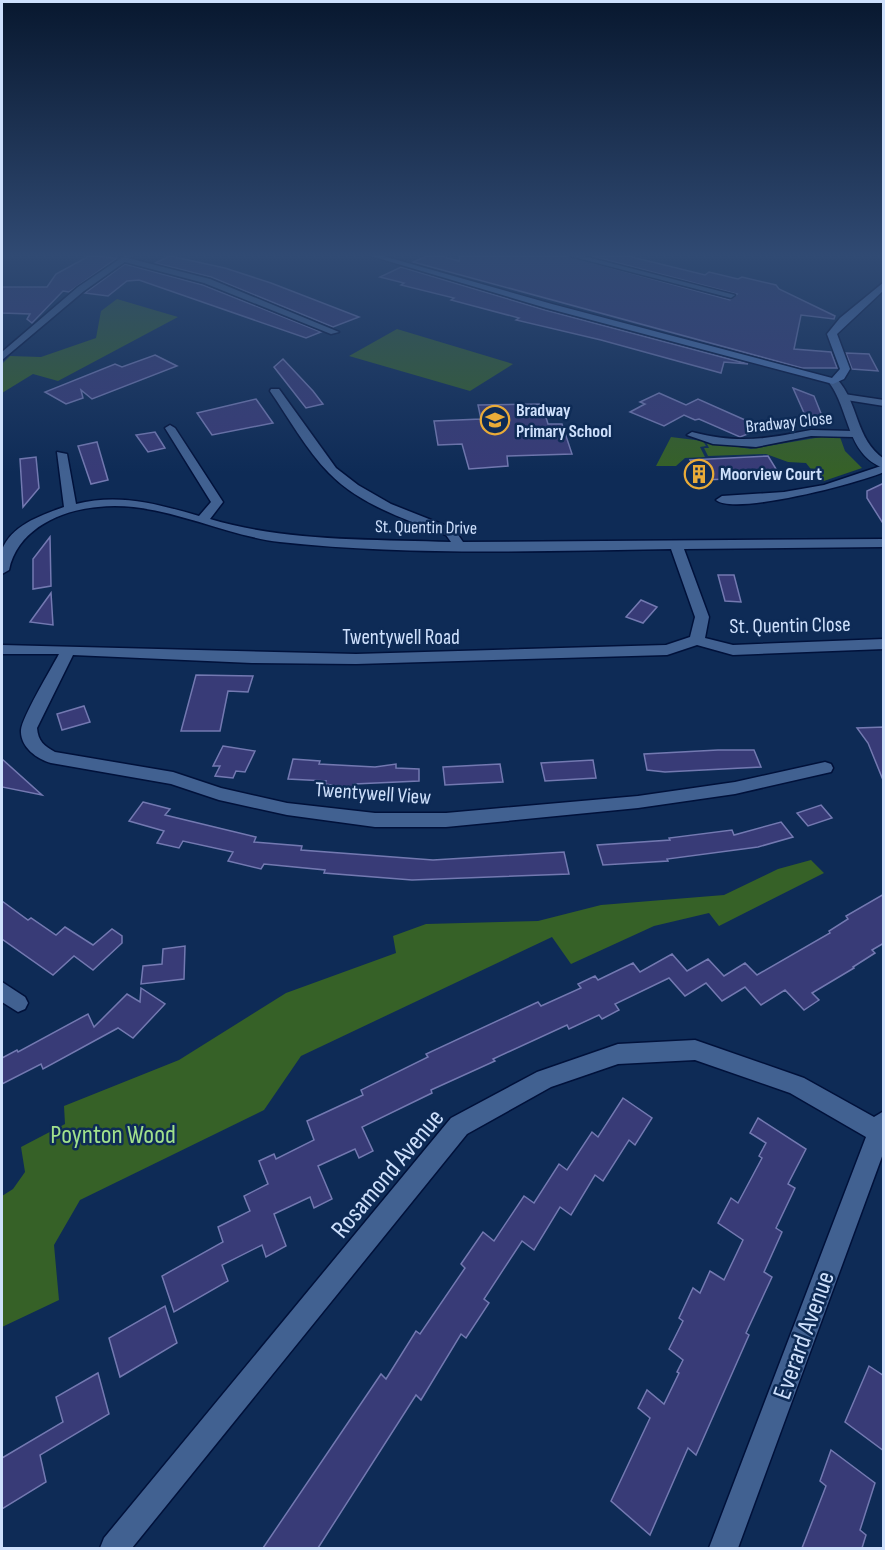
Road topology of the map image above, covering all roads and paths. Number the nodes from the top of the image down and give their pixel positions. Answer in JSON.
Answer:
{"nodes":[{"id":1,"x":35,"y":328,"type":"edge"},
{"id":2,"x":325,"y":328,"type":"edge"},
{"id":3,"x":634,"y":328,"type":"edge"},
{"id":4,"x":836,"y":328,"type":"edge"},
{"id":5,"x":334,"y":332,"type":"dead end"},
{"id":6,"x":2,"y":357,"type":"edge"},
{"id":7,"x":833,"y":381,"type":"junction"},
{"id":8,"x":275,"y":391,"type":"dead end"},
{"id":9,"x":844,"y":397,"type":"junction"},
{"id":10,"x":884,"y":403,"type":"edge"},
{"id":11,"x":170,"y":428,"type":"dead end"},
{"id":12,"x":854,"y":434,"type":"junction"},
{"id":13,"x":692,"y":435,"type":"dead end"},
{"id":14,"x":61,"y":454,"type":"dead end"},
{"id":15,"x":884,"y":467,"type":"edge"},
{"id":16,"x":722,"y":501,"type":"dead end"},
{"id":17,"x":71,"y":510,"type":"junction"},
{"id":18,"x":202,"y":520,"type":"junction"},
{"id":19,"x":884,"y":543,"type":"edge"},
{"id":20,"x":676,"y":544,"type":"junction"},
{"id":21,"x":460,"y":546,"type":"junction"},
{"id":22,"x":2,"y":570,"type":"edge"},
{"id":23,"x":698,"y":640,"type":"junction"},
{"id":24,"x":884,"y":644,"type":"edge"},
{"id":25,"x":2,"y":649,"type":"edge"},
{"id":26,"x":69,"y":649,"type":"junction"},
{"id":27,"x":825,"y":768,"type":"dead end"},
{"id":28,"x":2,"y":991,"type":"edge"},
{"id":29,"x":18,"y":1003,"type":"dead end"},
{"id":30,"x":881,"y":1126,"type":"edge"},
{"id":31,"x":114,"y":1548,"type":"edge"},
{"id":32,"x":724,"y":1548,"type":"edge"}],
"edges":[{"from":1,"to":6,"type":"street"},
{"from":2,"to":5,"type":"street"},
{"from":3,"to":7,"type":"main road"},
{"from":4,"to":7,"type":"main road"},
{"from":7,"to":9,"type":"street"},
{"from":8,"to":21,"type":"street"},
{"from":9,"to":10,"type":"street"},
{"from":9,"to":12,"type":"street"},
{"from":11,"to":18,"type":"street"},
{"from":12,"to":13,"type":"street","name":"Bradway Close"},
{"from":12,"to":15,"type":"street"},
{"from":14,"to":17,"type":"street"},
{"from":15,"to":16,"type":"street"},
{"from":17,"to":18,"type":"street","name":"St. Quentin Drive"},
{"from":17,"to":22,"type":"street","name":"St. Quentin Drive"},
{"from":18,"to":21,"type":"street","name":"St. Quentin Drive"},
{"from":19,"to":20,"type":"street","name":"St. Quentin Drive"},
{"from":20,"to":21,"type":"street","name":"St. Quentin Drive"},
{"from":20,"to":23,"type":"street"},
{"from":23,"to":24,"type":"street","name":"St. Quentin Close"},
{"from":23,"to":26,"type":"street","name":"Twentywell Road"},
{"from":25,"to":26,"type":"street","name":"Twentywell Road"},
{"from":26,"to":27,"type":"street","name":"Twentywell View"},
{"from":28,"to":29,"type":"street"},
{"from":30,"to":31,"type":"street","name":"Rosamond Avenue"},
{"from":30,"to":32,"type":"street","name":"Everard Avenue"}]}
